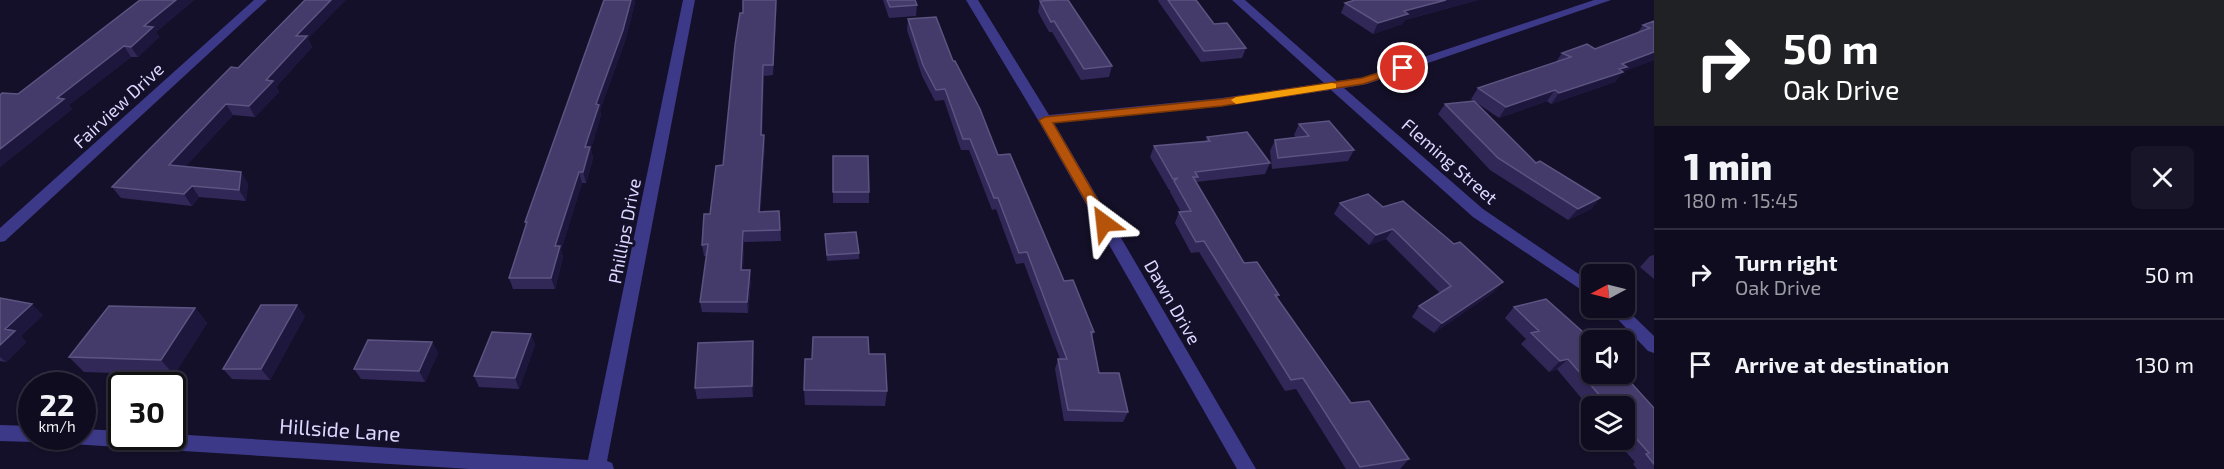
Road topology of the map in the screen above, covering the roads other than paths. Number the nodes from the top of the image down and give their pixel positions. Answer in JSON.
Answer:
{"nodes":[{"id":1,"x":261,"y":0,"type":"edge"},
{"id":2,"x":689,"y":0,"type":"edge"},
{"id":3,"x":972,"y":0,"type":"edge"},
{"id":4,"x":1238,"y":0,"type":"edge"},
{"id":5,"x":1605,"y":0,"type":"edge"},
{"id":6,"x":1335,"y":86,"type":"junction"},
{"id":7,"x":1045,"y":120,"type":"junction"},
{"id":8,"x":0,"y":237,"type":"edge"},
{"id":9,"x":1581,"y":283,"type":"edge"},
{"id":10,"x":1625,"y":318,"type":"edge"},
{"id":11,"x":1654,"y":346,"type":"edge"},
{"id":12,"x":0,"y":433,"type":"edge"},
{"id":13,"x":18,"y":434,"type":"edge"},
{"id":14,"x":96,"y":438,"type":"edge"},
{"id":15,"x":596,"y":468,"type":"edge"},
{"id":16,"x":605,"y":469,"type":"edge"},
{"id":17,"x":1247,"y":469,"type":"edge"}],
"edges":[{"from":1,"to":8,"type":"street","name":"Fairview Drive"},
{"from":2,"to":15,"type":"street","name":"Phillips Drive"},
{"from":3,"to":7,"type":"street","name":"Dawn Drive"},
{"from":4,"to":6,"type":"street","name":"Fleming Street"},
{"from":5,"to":6,"type":"street"},
{"from":6,"to":7,"type":"street"},
{"from":6,"to":9,"type":"street","name":"Fleming Street"},
{"from":7,"to":17,"type":"street","name":"Dawn Drive"},
{"from":10,"to":11,"type":"street"},
{"from":12,"to":13,"type":"street"},
{"from":14,"to":15,"type":"street","name":"Hillside Lane"},
{"from":15,"to":16,"type":"street","name":"Hillside Lane"}]}
